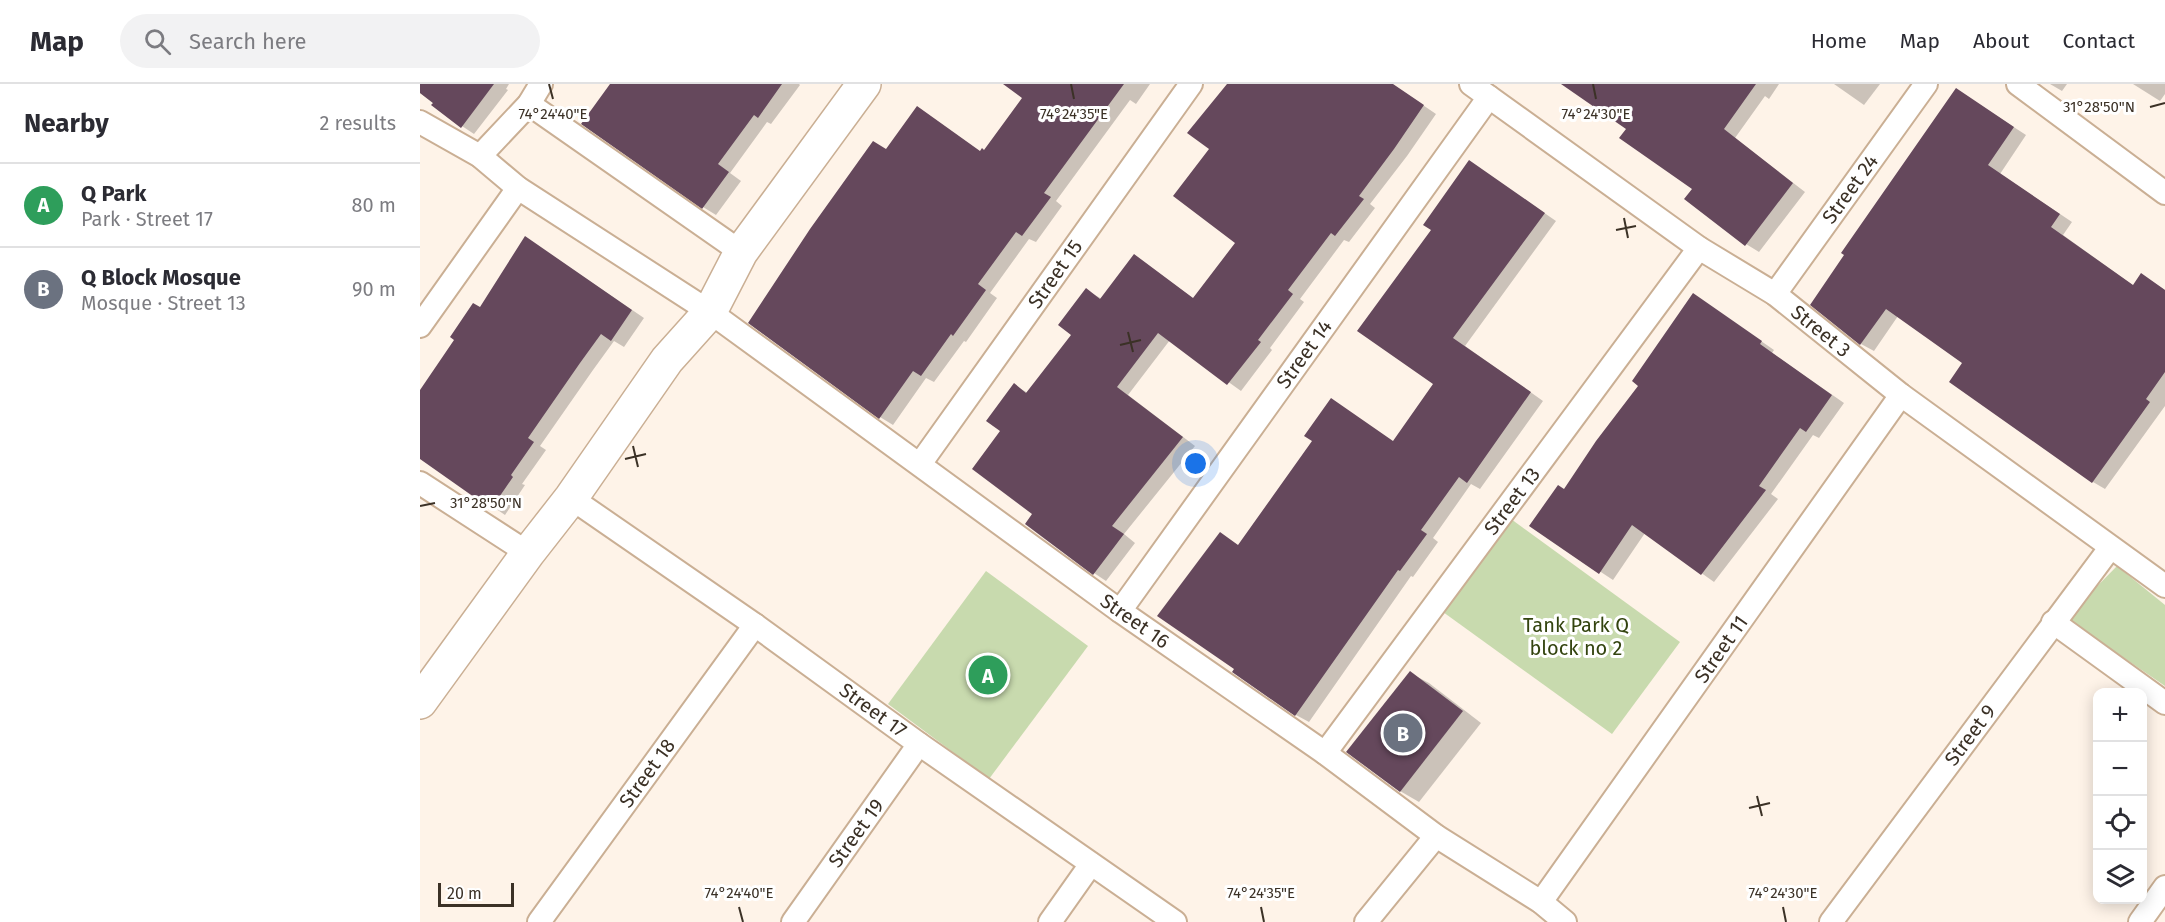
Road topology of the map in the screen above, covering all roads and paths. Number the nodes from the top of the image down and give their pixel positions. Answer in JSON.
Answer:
{"nodes":[{"id":1,"x":541,"y":84,"type":"edge"},
{"id":2,"x":864,"y":84,"type":"edge"},
{"id":3,"x":1191,"y":84,"type":"edge"},
{"id":4,"x":1926,"y":84,"type":"edge"},
{"id":5,"x":2018,"y":84,"type":"edge"},
{"id":6,"x":1480,"y":91,"type":"edge"},
{"id":7,"x":529,"y":104,"type":"junction"},
{"id":8,"x":420,"y":122,"type":"edge"},
{"id":9,"x":480,"y":156,"type":"junction"},
{"id":10,"x":518,"y":188,"type":"junction"},
{"id":11,"x":2165,"y":193,"type":"edge"},
{"id":12,"x":1699,"y":248,"type":"junction"},
{"id":13,"x":741,"y":252,"type":"junction"},
{"id":14,"x":1775,"y":294,"type":"junction"},
{"id":15,"x":710,"y":312,"type":"junction"},
{"id":16,"x":420,"y":326,"type":"edge"},
{"id":17,"x":1901,"y":395,"type":"junction"},
{"id":18,"x":920,"y":464,"type":"junction"},
{"id":19,"x":420,"y":483,"type":"edge"},
{"id":20,"x":571,"y":498,"type":"junction"},
{"id":21,"x":2110,"y":548,"type":"junction"},
{"id":22,"x":528,"y":553,"type":"junction"},
{"id":23,"x":2165,"y":586,"type":"edge"},
{"id":24,"x":1120,"y":611,"type":"junction"},
{"id":25,"x":2053,"y":622,"type":"junction"},
{"id":26,"x":755,"y":625,"type":"junction"},
{"id":27,"x":420,"y":702,"type":"edge"},
{"id":28,"x":2165,"y":703,"type":"edge"},
{"id":29,"x":919,"y":744,"type":"junction"},
{"id":30,"x":1325,"y":753,"type":"junction"},
{"id":31,"x":1436,"y":836,"type":"junction"},
{"id":32,"x":1091,"y":864,"type":"junction"},
{"id":33,"x":2165,"y":887,"type":"edge"},
{"id":34,"x":1541,"y":902,"type":"junction"},
{"id":35,"x":538,"y":922,"type":"edge"},
{"id":36,"x":793,"y":922,"type":"edge"},
{"id":37,"x":1050,"y":922,"type":"edge"},
{"id":38,"x":1174,"y":922,"type":"edge"},
{"id":39,"x":1366,"y":922,"type":"edge"},
{"id":40,"x":1565,"y":922,"type":"edge"},
{"id":41,"x":1831,"y":922,"type":"edge"},
{"id":42,"x":2140,"y":922,"type":"edge"}],
"edges":[{"from":1,"to":7,"type":"street"},
{"from":2,"to":13,"type":"street"},
{"from":3,"to":18,"type":"street","name":"Street 15"},
{"from":4,"to":14,"type":"street","name":"Street 24"},
{"from":5,"to":11,"type":"street"},
{"from":6,"to":12,"type":"street","name":"Street 3"},
{"from":6,"to":24,"type":"street","name":"Street 14"},
{"from":7,"to":9,"type":"street"},
{"from":7,"to":13,"type":"street"},
{"from":8,"to":9,"type":"street","name":"Street 16"},
{"from":9,"to":10,"type":"street","name":"Street 16"},
{"from":10,"to":15,"type":"street","name":"Street 16"},
{"from":10,"to":16,"type":"street"},
{"from":12,"to":14,"type":"street","name":"Street 3"},
{"from":12,"to":30,"type":"street","name":"Street 13"},
{"from":13,"to":15,"type":"street"},
{"from":14,"to":17,"type":"street","name":"Street 3"},
{"from":15,"to":18,"type":"street","name":"Street 16"},
{"from":15,"to":20,"type":"street"},
{"from":17,"to":21,"type":"street","name":"Street 3"},
{"from":17,"to":34,"type":"street","name":"Street 11"},
{"from":18,"to":24,"type":"street","name":"Street 16"},
{"from":19,"to":22,"type":"street"},
{"from":20,"to":22,"type":"street"},
{"from":20,"to":26,"type":"street","name":"Street 17"},
{"from":21,"to":23,"type":"street","name":"Street 3"},
{"from":21,"to":25,"type":"street","name":"Street 9"},
{"from":22,"to":27,"type":"street"},
{"from":24,"to":30,"type":"street","name":"Street 16"},
{"from":25,"to":28,"type":"street"},
{"from":25,"to":41,"type":"street","name":"Street 9"},
{"from":26,"to":29,"type":"street","name":"Street 17"},
{"from":26,"to":35,"type":"street","name":"Street 18"},
{"from":29,"to":32,"type":"street","name":"Street 17"},
{"from":29,"to":36,"type":"street","name":"Street 19"},
{"from":30,"to":31,"type":"street","name":"Street 16"},
{"from":31,"to":34,"type":"street","name":"Street 16"},
{"from":31,"to":39,"type":"street"},
{"from":32,"to":37,"type":"street"},
{"from":32,"to":38,"type":"street","name":"Street 17"},
{"from":33,"to":42,"type":"street"},
{"from":34,"to":40,"type":"street","name":"Street 16"}]}
